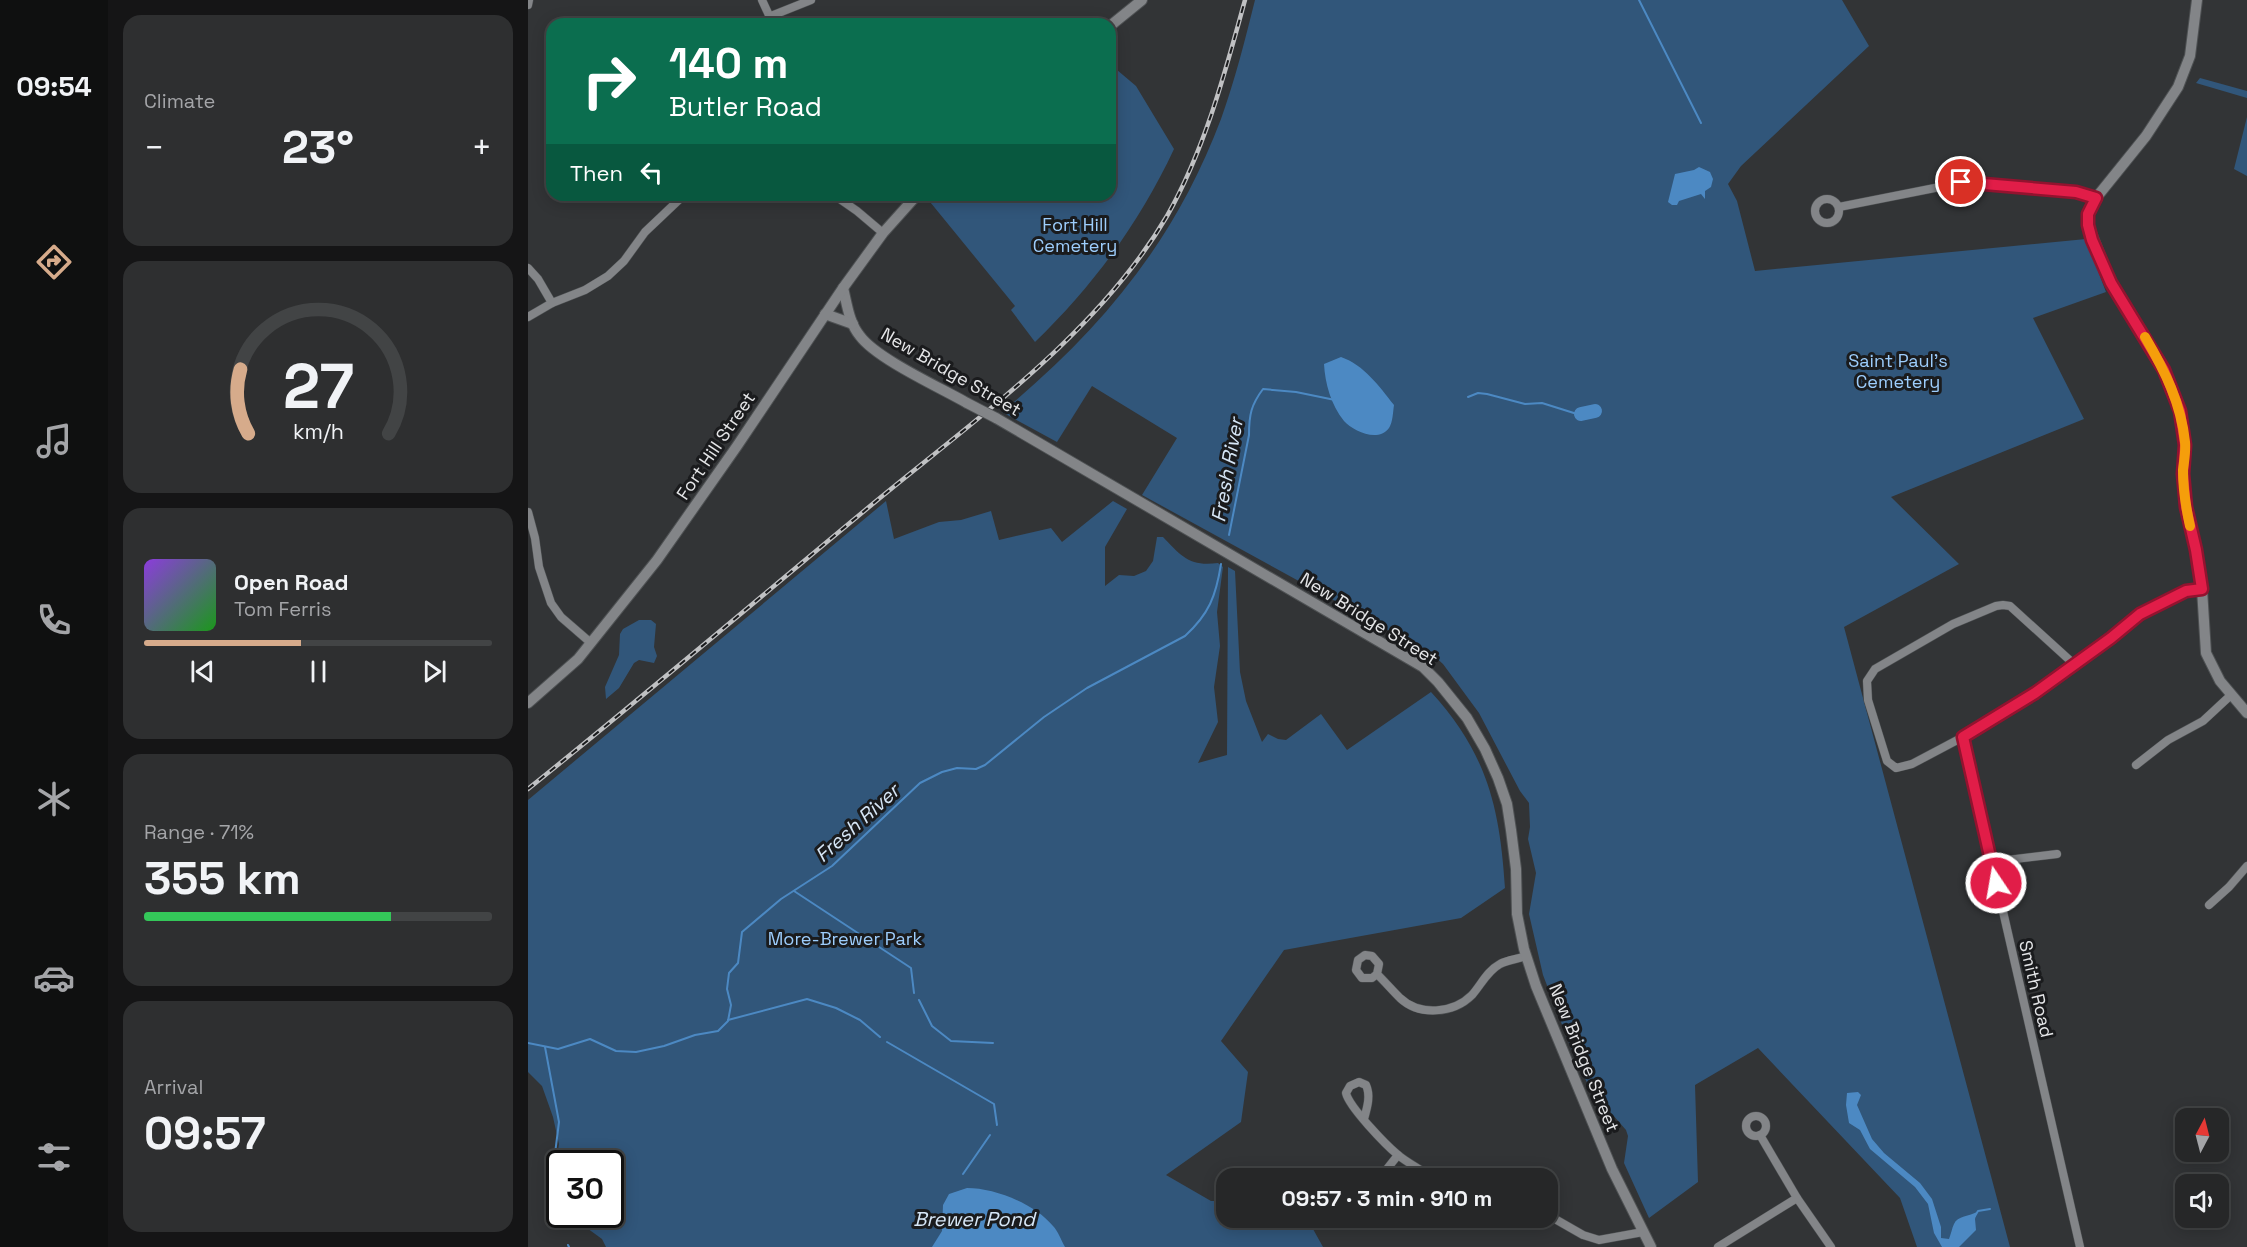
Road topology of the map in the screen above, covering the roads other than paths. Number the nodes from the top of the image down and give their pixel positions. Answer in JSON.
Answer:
{"nodes":[{"id":1,"x":529,"y":0,"type":"edge"},
{"id":2,"x":762,"y":0,"type":"edge"},
{"id":3,"x":811,"y":0,"type":"edge"},
{"id":4,"x":1142,"y":0,"type":"edge"},
{"id":5,"x":2197,"y":0,"type":"edge"},
{"id":6,"x":528,"y":5,"type":"edge"},
{"id":7,"x":771,"y":18,"type":"edge"},
{"id":8,"x":776,"y":18,"type":"edge"},
{"id":9,"x":1116,"y":21,"type":"edge"},
{"id":10,"x":2096,"y":198,"type":"junction"},
{"id":11,"x":678,"y":201,"type":"edge"},
{"id":12,"x":843,"y":201,"type":"edge"},
{"id":13,"x":912,"y":201,"type":"edge"},
{"id":14,"x":1839,"y":207,"type":"dead end"},
{"id":15,"x":883,"y":233,"type":"junction"},
{"id":16,"x":528,"y":268,"type":"edge"},
{"id":17,"x":843,"y":288,"type":"junction"},
{"id":18,"x":552,"y":303,"type":"junction"},
{"id":19,"x":825,"y":314,"type":"junction"},
{"id":20,"x":528,"y":317,"type":"edge"},
{"id":21,"x":853,"y":324,"type":"junction"},
{"id":22,"x":528,"y":512,"type":"edge"},
{"id":23,"x":2202,"y":589,"type":"junction"},
{"id":24,"x":591,"y":643,"type":"junction"},
{"id":25,"x":2075,"y":665,"type":"junction"},
{"id":26,"x":2231,"y":695,"type":"junction"},
{"id":27,"x":528,"y":703,"type":"edge"},
{"id":28,"x":2247,"y":713,"type":"edge"},
{"id":29,"x":1963,"y":737,"type":"junction"},
{"id":30,"x":2136,"y":765,"type":"dead end"},
{"id":31,"x":2057,"y":854,"type":"dead end"},
{"id":32,"x":1991,"y":862,"type":"junction"},
{"id":33,"x":2247,"y":866,"type":"edge"},
{"id":34,"x":2209,"y":905,"type":"dead end"},
{"id":35,"x":1526,"y":956,"type":"junction"},
{"id":36,"x":1377,"y":974,"type":"dead end"},
{"id":37,"x":1364,"y":1119,"type":"dead end"},
{"id":38,"x":1760,"y":1135,"type":"dead end"},
{"id":39,"x":1398,"y":1155,"type":"junction"},
{"id":40,"x":1388,"y":1168,"type":"edge"},
{"id":41,"x":1418,"y":1168,"type":"edge"},
{"id":42,"x":1797,"y":1198,"type":"junction"},
{"id":43,"x":1558,"y":1221,"type":"edge"},
{"id":44,"x":1642,"y":1232,"type":"junction"},
{"id":45,"x":1651,"y":1247,"type":"edge"},
{"id":46,"x":1718,"y":1247,"type":"edge"},
{"id":47,"x":1831,"y":1247,"type":"edge"},
{"id":48,"x":2080,"y":1247,"type":"edge"}],
"edges":[{"from":1,"to":6,"type":"street"},
{"from":2,"to":7,"type":"street"},
{"from":3,"to":8,"type":"street"},
{"from":4,"to":9,"type":"street"},
{"from":5,"to":10,"type":"street"},
{"from":10,"to":14,"type":"street"},
{"from":10,"to":23,"type":"street"},
{"from":11,"to":18,"type":"street"},
{"from":12,"to":15,"type":"street"},
{"from":13,"to":15,"type":"street","name":"Fort Hill Street"},
{"from":15,"to":17,"type":"street","name":"Fort Hill Street"},
{"from":16,"to":18,"type":"street"},
{"from":17,"to":19,"type":"street","name":"Fort Hill Street"},
{"from":17,"to":21,"type":"street","name":"New Bridge Street"},
{"from":18,"to":20,"type":"street"},
{"from":19,"to":21,"type":"street","name":"New Bridge Street"},
{"from":19,"to":24,"type":"street","name":"Fort Hill Street"},
{"from":21,"to":35,"type":"street","name":"New Bridge Street","bridge":true},
{"from":22,"to":24,"type":"street"},
{"from":23,"to":25,"type":"street"},
{"from":23,"to":26,"type":"street"},
{"from":24,"to":27,"type":"street","name":"Fort Hill Street"},
{"from":25,"to":29,"type":"street"},
{"from":25,"to":29,"type":"street"},
{"from":26,"to":28,"type":"street"},
{"from":26,"to":30,"type":"street"},
{"from":29,"to":32,"type":"street","name":"Smith Road"},
{"from":31,"to":32,"type":"street"},
{"from":32,"to":48,"type":"street","name":"Smith Road"},
{"from":33,"to":34,"type":"street"},
{"from":35,"to":36,"type":"street"},
{"from":35,"to":44,"type":"street","name":"New Bridge Street"},
{"from":37,"to":39,"type":"street"},
{"from":38,"to":42,"type":"street"},
{"from":39,"to":40,"type":"street"},
{"from":39,"to":41,"type":"street"},
{"from":42,"to":46,"type":"street"},
{"from":42,"to":47,"type":"street"},
{"from":43,"to":44,"type":"street"},
{"from":44,"to":45,"type":"street","name":"New Bridge Street"}]}
